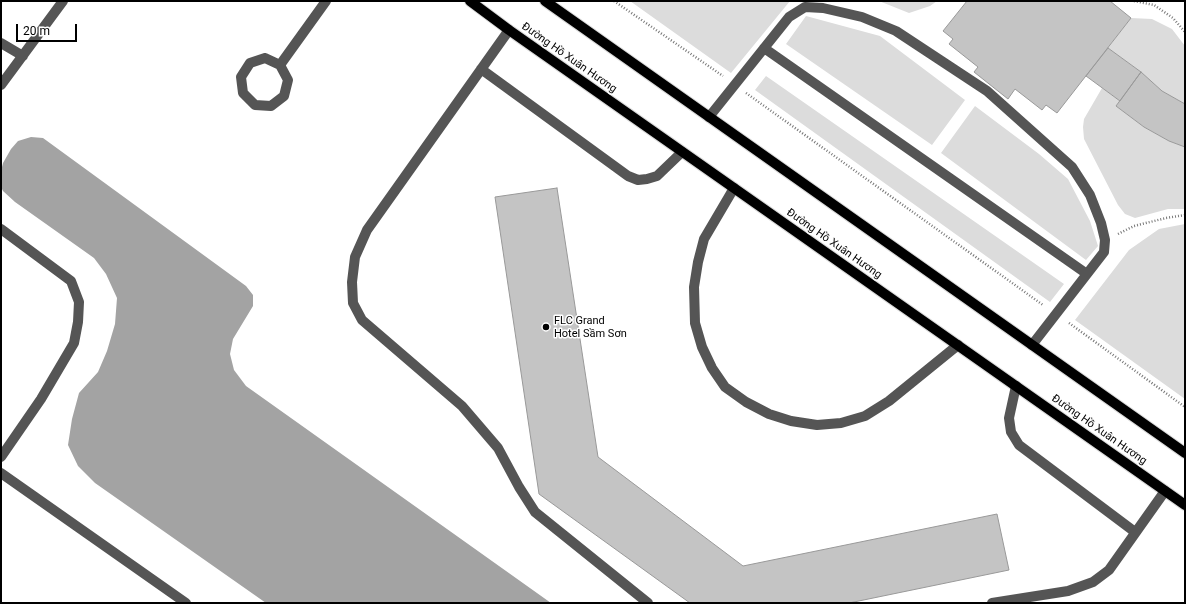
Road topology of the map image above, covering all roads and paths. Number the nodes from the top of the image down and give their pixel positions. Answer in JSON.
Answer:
{"nodes":[{"id":1,"x":63,"y":1,"type":"edge"},
{"id":2,"x":326,"y":1,"type":"edge"},
{"id":3,"x":470,"y":1,"type":"edge"},
{"id":4,"x":545,"y":1,"type":"edge"},
{"id":5,"x":614,"y":1,"type":"edge"},
{"id":6,"x":1134,"y":1,"type":"edge"},
{"id":7,"x":1152,"y":1,"type":"edge"},
{"id":8,"x":1154,"y":5,"type":"junction"},
{"id":9,"x":509,"y":30,"type":"junction"},
{"id":10,"x":1185,"y":32,"type":"edge"},
{"id":11,"x":1,"y":43,"type":"edge"},
{"id":12,"x":764,"y":48,"type":"junction"},
{"id":13,"x":23,"y":56,"type":"junction"},
{"id":14,"x":280,"y":65,"type":"junction"},
{"id":15,"x":480,"y":69,"type":"junction"},
{"id":16,"x":1,"y":84,"type":"edge"},
{"id":17,"x":734,"y":84,"type":"junction"},
{"id":18,"x":709,"y":117,"type":"junction"},
{"id":19,"x":682,"y":152,"type":"junction"},
{"id":20,"x":734,"y":188,"type":"junction"},
{"id":21,"x":1185,"y":215,"type":"edge"},
{"id":22,"x":1,"y":229,"type":"edge"},
{"id":23,"x":1105,"y":240,"type":"junction"},
{"id":24,"x":1087,"y":274,"type":"junction"},
{"id":25,"x":1056,"y":314,"type":"junction"},
{"id":26,"x":958,"y":345,"type":"junction"},
{"id":27,"x":1032,"y":345,"type":"junction"},
{"id":28,"x":1016,"y":386,"type":"junction"},
{"id":29,"x":1185,"y":407,"type":"edge"},
{"id":30,"x":1185,"y":453,"type":"edge"},
{"id":31,"x":1,"y":457,"type":"edge"},
{"id":32,"x":1,"y":473,"type":"edge"},
{"id":33,"x":1165,"y":491,"type":"junction"},
{"id":34,"x":1185,"y":505,"type":"edge"},
{"id":35,"x":1135,"y":532,"type":"junction"},
{"id":36,"x":186,"y":603,"type":"edge"},
{"id":37,"x":648,"y":603,"type":"edge"},
{"id":38,"x":992,"y":603,"type":"edge"}],
"edges":[{"from":1,"to":13,"type":"street"},
{"from":2,"to":14,"type":"street"},
{"from":3,"to":9,"type":"main road","name":"Đường Hồ Xuân Hương"},
{"from":4,"to":18,"type":"main road"},
{"from":5,"to":17,"type":"path"},
{"from":6,"to":8,"type":"path"},
{"from":7,"to":8,"type":"path"},
{"from":8,"to":10,"type":"path"},
{"from":9,"to":15,"type":"street"},
{"from":9,"to":19,"type":"main road","name":"Đường Hồ Xuân Hương"},
{"from":11,"to":13,"type":"street"},
{"from":12,"to":17,"type":"street"},
{"from":12,"to":23,"type":"street"},
{"from":12,"to":24,"type":"street"},
{"from":13,"to":16,"type":"street"},
{"from":14,"to":14,"type":"street"},
{"from":15,"to":19,"type":"street"},
{"from":15,"to":37,"type":"street"},
{"from":17,"to":18,"type":"street"},
{"from":17,"to":25,"type":"path"},
{"from":18,"to":27,"type":"main road"},
{"from":19,"to":20,"type":"main road","name":"Đường Hồ Xuân Hương"},
{"from":20,"to":26,"type":"main road","name":"Đường Hồ Xuân Hương"},
{"from":20,"to":26,"type":"street"},
{"from":21,"to":23,"type":"path"},
{"from":22,"to":31,"type":"street"},
{"from":23,"to":24,"type":"street"},
{"from":24,"to":25,"type":"street"},
{"from":25,"to":27,"type":"street"},
{"from":25,"to":29,"type":"path"},
{"from":26,"to":28,"type":"main road","name":"Đường Hồ Xuân Hương"},
{"from":27,"to":30,"type":"main road"},
{"from":28,"to":33,"type":"main road","name":"Đường Hồ Xuân Hương"},
{"from":28,"to":35,"type":"street"},
{"from":32,"to":36,"type":"street"},
{"from":33,"to":34,"type":"main road","name":"Đường Hồ Xuân Hương"},
{"from":33,"to":35,"type":"street"},
{"from":35,"to":38,"type":"street"}]}
